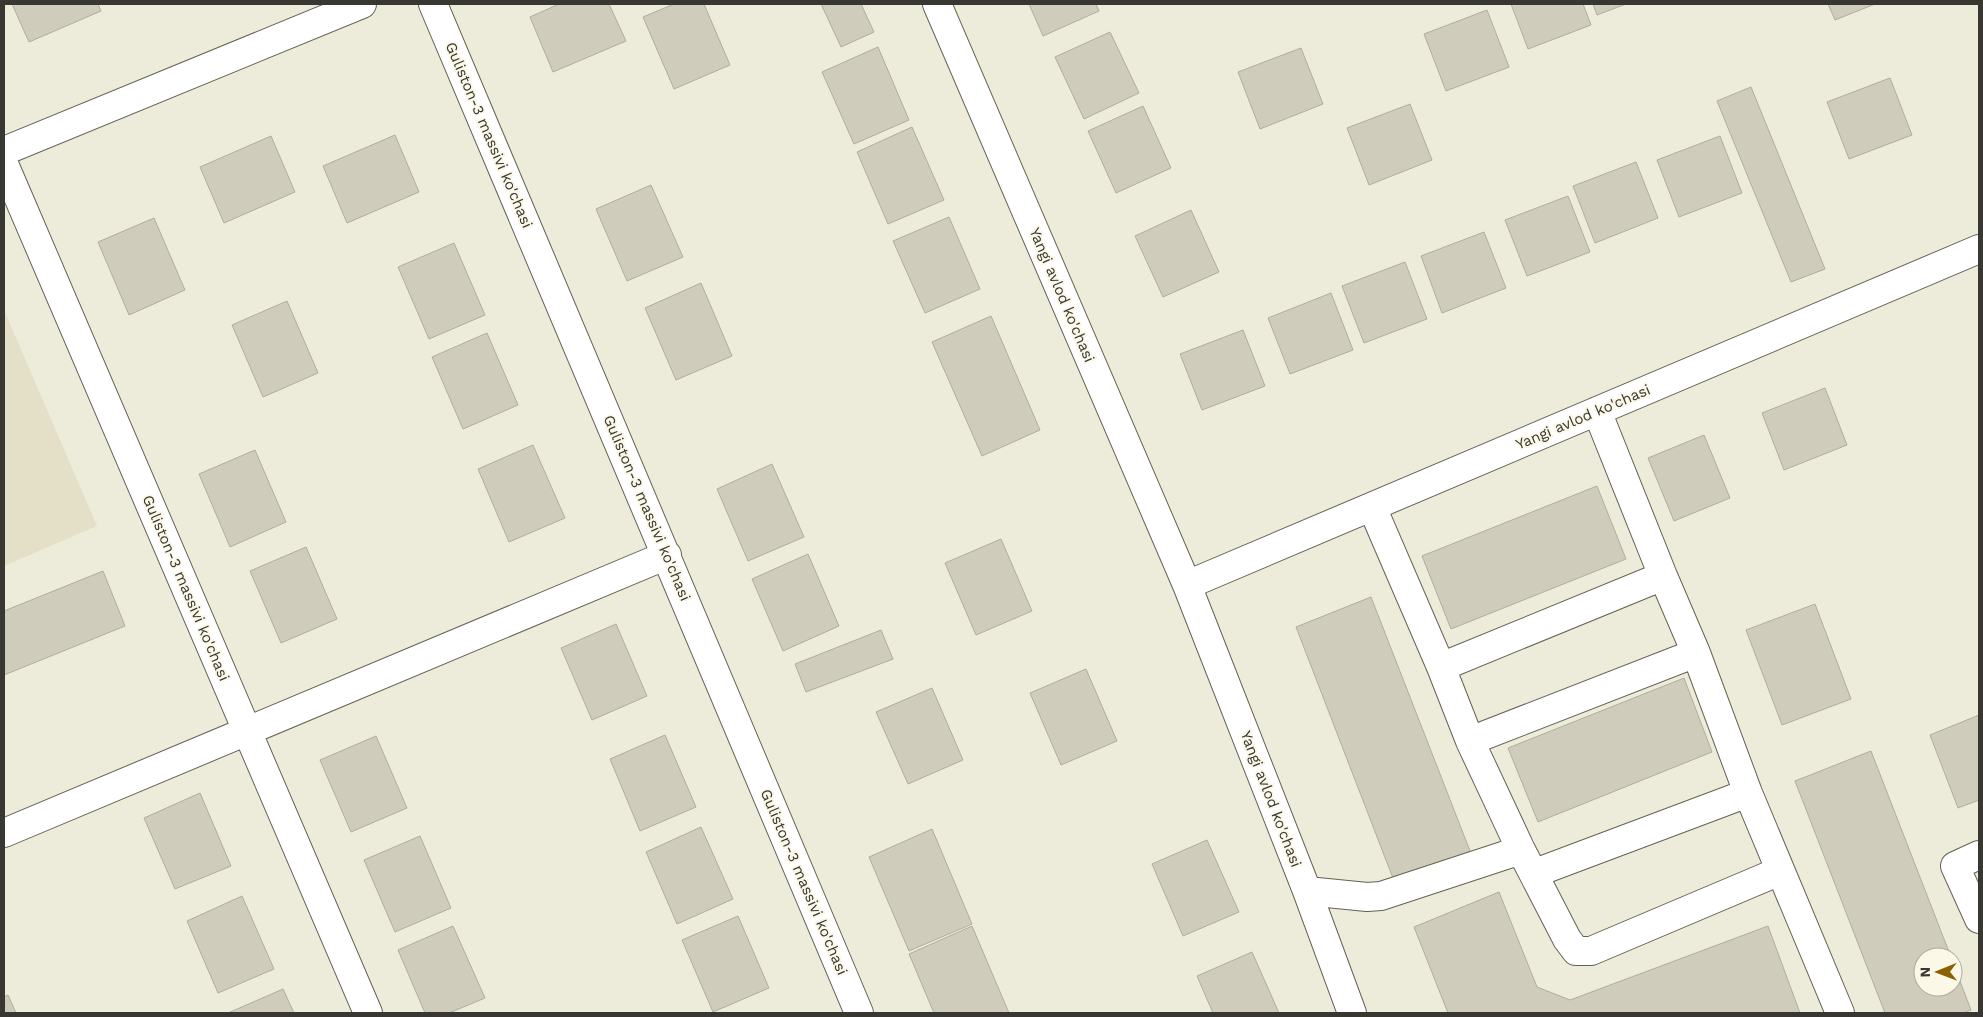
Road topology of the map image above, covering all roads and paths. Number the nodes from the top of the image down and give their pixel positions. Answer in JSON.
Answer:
{"nodes":[{"id":1,"x":362,"y":4,"type":"edge"},
{"id":2,"x":433,"y":4,"type":"edge"},
{"id":3,"x":938,"y":4,"type":"edge"},
{"id":4,"x":4,"y":151,"type":"edge"},
{"id":5,"x":4,"y":164,"type":"edge"},
{"id":6,"x":1979,"y":249,"type":"edge"},
{"id":7,"x":1597,"y":411,"type":"junction"},
{"id":8,"x":1372,"y":506,"type":"junction"},
{"id":9,"x":667,"y":555,"type":"junction"},
{"id":10,"x":1663,"y":576,"type":"junction"},
{"id":11,"x":1187,"y":585,"type":"junction"},
{"id":12,"x":1696,"y":653,"type":"junction"},
{"id":13,"x":1441,"y":667,"type":"junction"},
{"id":14,"x":247,"y":729,"type":"junction"},
{"id":15,"x":1470,"y":741,"type":"junction"},
{"id":16,"x":1748,"y":793,"type":"junction"},
{"id":17,"x":4,"y":833,"type":"edge"},
{"id":18,"x":1521,"y":850,"type":"junction"},
{"id":19,"x":1979,"y":855,"type":"edge"},
{"id":20,"x":1780,"y":871,"type":"junction"},
{"id":21,"x":1535,"y":873,"type":"junction"},
{"id":22,"x":1308,"y":891,"type":"junction"},
{"id":23,"x":1979,"y":919,"type":"edge"},
{"id":24,"x":368,"y":1013,"type":"edge"},
{"id":25,"x":859,"y":1013,"type":"edge"},
{"id":26,"x":1352,"y":1013,"type":"edge"},
{"id":27,"x":1840,"y":1013,"type":"edge"}],
"edges":[{"from":1,"to":4,"type":"street"},
{"from":2,"to":9,"type":"street","name":"Guliston-3 massivi ko'chasi"},
{"from":3,"to":11,"type":"street","name":"Yangi avlod ko'chasi"},
{"from":5,"to":14,"type":"street","name":"Guliston-3 massivi ko'chasi"},
{"from":6,"to":7,"type":"street","name":"Yangi avlod ko'chasi"},
{"from":7,"to":8,"type":"street","name":"Yangi avlod ko'chasi"},
{"from":7,"to":10,"type":"street"},
{"from":8,"to":11,"type":"street","name":"Yangi avlod ko'chasi"},
{"from":8,"to":13,"type":"street"},
{"from":9,"to":14,"type":"street"},
{"from":9,"to":25,"type":"street","name":"Guliston-3 massivi ko'chasi"},
{"from":10,"to":12,"type":"street"},
{"from":10,"to":13,"type":"street"},
{"from":11,"to":22,"type":"street","name":"Yangi avlod ko'chasi"},
{"from":12,"to":15,"type":"street"},
{"from":12,"to":16,"type":"street"},
{"from":13,"to":15,"type":"street"},
{"from":14,"to":17,"type":"street"},
{"from":14,"to":24,"type":"street","name":"Guliston-3 massivi ko'chasi"},
{"from":15,"to":18,"type":"street"},
{"from":16,"to":20,"type":"street"},
{"from":16,"to":21,"type":"street"},
{"from":18,"to":21,"type":"street"},
{"from":18,"to":22,"type":"street"},
{"from":19,"to":23,"type":"street"},
{"from":20,"to":21,"type":"street"},
{"from":20,"to":27,"type":"street"},
{"from":22,"to":26,"type":"street","name":"Yangi avlod ko'chasi"}]}
